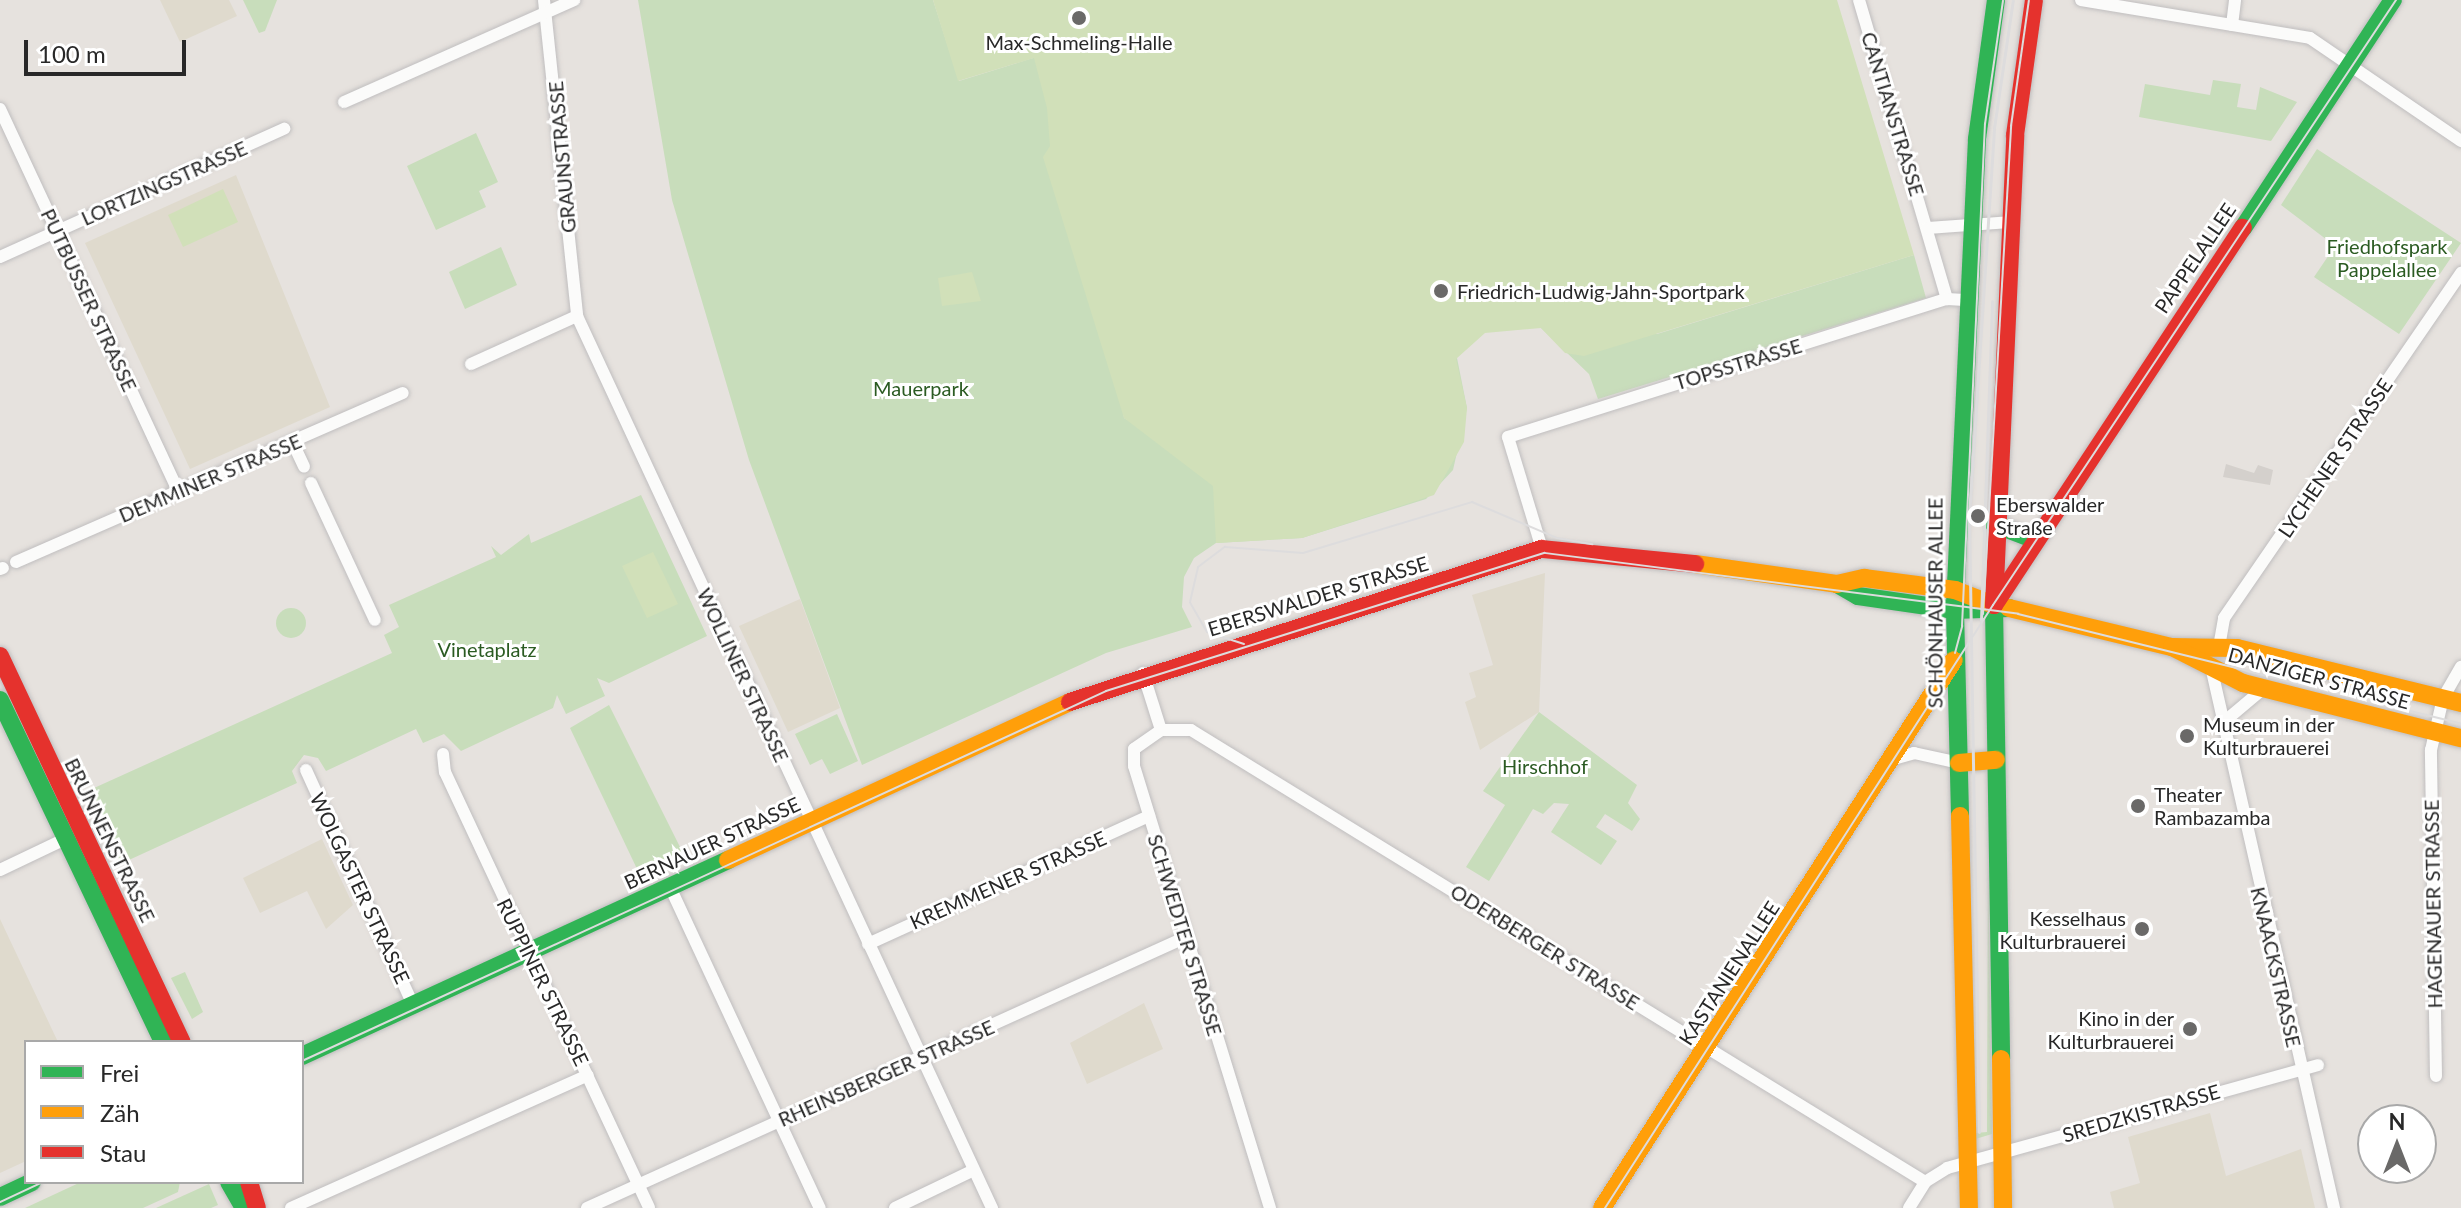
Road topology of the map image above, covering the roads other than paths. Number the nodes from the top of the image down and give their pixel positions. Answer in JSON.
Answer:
{"nodes":[{"id":1,"x":574,"y":0,"type":"edge"},
{"id":2,"x":1859,"y":0,"type":"edge"},
{"id":3,"x":1996,"y":0,"type":"edge"},
{"id":4,"x":2034,"y":0,"type":"edge"},
{"id":5,"x":2081,"y":0,"type":"edge"},
{"id":6,"x":2235,"y":0,"type":"edge"},
{"id":7,"x":2393,"y":0,"type":"edge"},
{"id":8,"x":546,"y":6,"type":"edge"},
{"id":9,"x":2232,"y":25,"type":"junction"},
{"id":10,"x":2349,"y":64,"type":"junction"},
{"id":11,"x":344,"y":102,"type":"dead end"},
{"id":12,"x":0,"y":109,"type":"edge"},
{"id":13,"x":284,"y":129,"type":"dead end"},
{"id":14,"x":2461,"y":141,"type":"edge"},
{"id":15,"x":1972,"y":222,"type":"junction"},
{"id":16,"x":2010,"y":222,"type":"junction"},
{"id":17,"x":1927,"y":228,"type":"junction"},
{"id":18,"x":58,"y":231,"type":"junction"},
{"id":19,"x":0,"y":257,"type":"edge"},
{"id":20,"x":2461,"y":273,"type":"edge"},
{"id":21,"x":1947,"y":299,"type":"junction"},
{"id":22,"x":1969,"y":300,"type":"junction"},
{"id":23,"x":577,"y":316,"type":"junction"},
{"id":24,"x":471,"y":364,"type":"dead end"},
{"id":25,"x":403,"y":393,"type":"dead end"},
{"id":26,"x":293,"y":443,"type":"junction"},
{"id":27,"x":304,"y":467,"type":"dead end"},
{"id":28,"x":311,"y":483,"type":"dead end"},
{"id":29,"x":178,"y":491,"type":"junction"},
{"id":30,"x":1994,"y":524,"type":"junction"},
{"id":31,"x":2033,"y":539,"type":"junction"},
{"id":32,"x":1542,"y":549,"type":"junction"},
{"id":33,"x":16,"y":562,"type":"dead end"},
{"id":34,"x":1837,"y":584,"type":"junction"},
{"id":35,"x":1955,"y":590,"type":"junction"},
{"id":36,"x":1994,"y":605,"type":"junction"},
{"id":37,"x":1955,"y":610,"type":"junction"},
{"id":38,"x":375,"y":620,"type":"dead end"},
{"id":39,"x":2172,"y":647,"type":"junction"},
{"id":40,"x":2219,"y":647,"type":"junction"},
{"id":41,"x":0,"y":656,"type":"edge"},
{"id":42,"x":1954,"y":660,"type":"junction"},
{"id":43,"x":2461,"y":667,"type":"edge"},
{"id":44,"x":2212,"y":671,"type":"junction"},
{"id":45,"x":1143,"y":673,"type":"junction"},
{"id":46,"x":2263,"y":689,"type":"junction"},
{"id":47,"x":0,"y":700,"type":"edge"},
{"id":48,"x":2452,"y":700,"type":"edge"},
{"id":49,"x":2219,"y":726,"type":"junction"},
{"id":50,"x":1161,"y":730,"type":"junction"},
{"id":51,"x":2434,"y":731,"type":"junction"},
{"id":52,"x":2461,"y":738,"type":"edge"},
{"id":53,"x":443,"y":754,"type":"dead end"},
{"id":54,"x":1890,"y":760,"type":"junction"},
{"id":55,"x":1996,"y":760,"type":"junction"},
{"id":56,"x":1959,"y":763,"type":"junction"},
{"id":57,"x":306,"y":770,"type":"dead end"},
{"id":58,"x":1149,"y":816,"type":"junction"},
{"id":59,"x":810,"y":821,"type":"junction"},
{"id":60,"x":65,"y":839,"type":"junction"},
{"id":61,"x":0,"y":870,"type":"edge"},
{"id":62,"x":670,"y":887,"type":"junction"},
{"id":63,"x":1186,"y":937,"type":"junction"},
{"id":64,"x":868,"y":944,"type":"junction"},
{"id":65,"x":530,"y":952,"type":"junction"},
{"id":66,"x":413,"y":1005,"type":"junction"},
{"id":67,"x":162,"y":1040,"type":"edge"},
{"id":68,"x":181,"y":1040,"type":"edge"},
{"id":69,"x":1707,"y":1047,"type":"junction"},
{"id":70,"x":304,"y":1055,"type":"edge"},
{"id":71,"x":918,"y":1057,"type":"junction"},
{"id":72,"x":2318,"y":1065,"type":"dead end"},
{"id":73,"x":2300,"y":1067,"type":"junction"},
{"id":74,"x":588,"y":1075,"type":"junction"},
{"id":75,"x":2436,"y":1076,"type":"dead end"},
{"id":76,"x":779,"y":1121,"type":"junction"},
{"id":77,"x":2001,"y":1152,"type":"junction"},
{"id":78,"x":1966,"y":1162,"type":"junction"},
{"id":79,"x":972,"y":1171,"type":"junction"},
{"id":80,"x":1925,"y":1182,"type":"junction"},
{"id":81,"x":28,"y":1184,"type":"edge"},
{"id":82,"x":230,"y":1184,"type":"edge"},
{"id":83,"x":250,"y":1184,"type":"edge"},
{"id":84,"x":640,"y":1186,"type":"junction"},
{"id":85,"x":0,"y":1197,"type":"edge"},
{"id":86,"x":244,"y":1208,"type":"edge"},
{"id":87,"x":257,"y":1208,"type":"edge"},
{"id":88,"x":291,"y":1208,"type":"edge"},
{"id":89,"x":587,"y":1208,"type":"edge"},
{"id":90,"x":649,"y":1208,"type":"edge"},
{"id":91,"x":820,"y":1208,"type":"edge"},
{"id":92,"x":895,"y":1208,"type":"edge"},
{"id":93,"x":992,"y":1208,"type":"edge"},
{"id":94,"x":1270,"y":1208,"type":"edge"},
{"id":95,"x":1602,"y":1208,"type":"edge"},
{"id":96,"x":1909,"y":1208,"type":"edge"},
{"id":97,"x":1969,"y":1208,"type":"edge"},
{"id":98,"x":2003,"y":1208,"type":"edge"},
{"id":99,"x":2334,"y":1208,"type":"edge"}],
"edges":[{"from":1,"to":8,"type":"street"},
{"from":2,"to":17,"type":"street","name":"CANTIANSTRASSE"},
{"from":3,"to":15,"type":"main road","name":"SCHÖNHAUSER ALLEE"},
{"from":4,"to":16,"type":"main road"},
{"from":5,"to":9,"type":"street"},
{"from":6,"to":9,"type":"street"},
{"from":7,"to":10,"type":"main road","name":"PAPPELALLEE"},
{"from":8,"to":11,"type":"street"},
{"from":8,"to":23,"type":"street","name":"GRAUNSTRASSE"},
{"from":9,"to":10,"type":"street"},
{"from":10,"to":14,"type":"street"},
{"from":10,"to":31,"type":"main road","name":"PAPPELALLEE"},
{"from":12,"to":18,"type":"street","name":"PUTBUSSER STRASSE"},
{"from":13,"to":18,"type":"street","name":"LORTZINGSTRASSE"},
{"from":15,"to":16,"type":"street"},
{"from":15,"to":17,"type":"street"},
{"from":15,"to":22,"type":"main road","name":"SCHÖNHAUSER ALLEE"},
{"from":16,"to":30,"type":"main road"},
{"from":17,"to":21,"type":"street","name":"CANTIANSTRASSE"},
{"from":18,"to":19,"type":"street","name":"LORTZINGSTRASSE"},
{"from":18,"to":29,"type":"street","name":"PUTBUSSER STRASSE"},
{"from":20,"to":40,"type":"street","name":"LYCHENER STRASSE"},
{"from":21,"to":22,"type":"street","name":"TOPSSTRASSE"},
{"from":21,"to":32,"type":"street","name":"TOPSSTRASSE"},
{"from":22,"to":35,"type":"main road","name":"SCHÖNHAUSER ALLEE"},
{"from":23,"to":24,"type":"street"},
{"from":23,"to":59,"type":"street","name":"WOLLINER STRASSE"},
{"from":25,"to":26,"type":"street","name":"DEMMINER STRASSE"},
{"from":26,"to":27,"type":"street"},
{"from":26,"to":29,"type":"street","name":"DEMMINER STRASSE"},
{"from":28,"to":38,"type":"street"},
{"from":29,"to":33,"type":"street","name":"DEMMINER STRASSE"},
{"from":30,"to":31,"type":"main road"},
{"from":30,"to":36,"type":"main road"},
{"from":31,"to":36,"type":"main road","name":"PAPPELALLEE"},
{"from":32,"to":34,"type":"main road","name":"EBERSWALDER STRASSE"},
{"from":32,"to":45,"type":"main road","name":"EBERSWALDER STRASSE"},
{"from":34,"to":35,"type":"main road","name":"EBERSWALDER STRASSE"},
{"from":34,"to":37,"type":"main road","name":"EBERSWALDER STRASSE"},
{"from":35,"to":36,"type":"main road","name":"EBERSWALDER STRASSE"},
{"from":35,"to":37,"type":"main road","name":"SCHÖNHAUSER ALLEE"},
{"from":36,"to":37,"type":"main road","name":"DANZIGER STRASSE"},
{"from":36,"to":39,"type":"main road","name":"DANZIGER STRASSE"},
{"from":36,"to":55,"type":"main road"},
{"from":37,"to":42,"type":"main road","name":"SCHÖNHAUSER ALLEE"},
{"from":39,"to":40,"type":"main road","name":"DANZIGER STRASSE"},
{"from":39,"to":44,"type":"main road","name":"DANZIGER STRASSE"},
{"from":40,"to":48,"type":"main road","name":"DANZIGER STRASSE"},
{"from":41,"to":68,"type":"main road","name":"BRUNNENSTRASSE"},
{"from":42,"to":54,"type":"main road","name":"KASTANIENALLEE"},
{"from":42,"to":56,"type":"main road","name":"SCHÖNHAUSER ALLEE"},
{"from":43,"to":48,"type":"street","name":"HAGENAUER STRASSE"},
{"from":44,"to":46,"type":"main road","name":"DANZIGER STRASSE"},
{"from":44,"to":49,"type":"street","name":"KNAACKSTRASSE"},
{"from":45,"to":50,"type":"street"},
{"from":45,"to":59,"type":"main road","name":"BERNAUER STRASSE"},
{"from":46,"to":49,"type":"street"},
{"from":46,"to":51,"type":"main road","name":"DANZIGER STRASSE"},
{"from":47,"to":60,"type":"main road","name":"BRUNNENSTRASSE"},
{"from":48,"to":51,"type":"street","name":"HAGENAUER STRASSE"},
{"from":49,"to":73,"type":"street","name":"KNAACKSTRASSE"},
{"from":50,"to":58,"type":"street","name":"SCHWEDTER STRASSE"},
{"from":50,"to":69,"type":"street","name":"ODERBERGER STRASSE"},
{"from":51,"to":52,"type":"main road","name":"DANZIGER STRASSE"},
{"from":51,"to":75,"type":"street","name":"HAGENAUER STRASSE"},
{"from":53,"to":65,"type":"street","name":"RUPPINER STRASSE"},
{"from":54,"to":56,"type":"street"},
{"from":54,"to":69,"type":"main road","name":"KASTANIENALLEE"},
{"from":55,"to":56,"type":"main road"},
{"from":55,"to":77,"type":"main road"},
{"from":56,"to":78,"type":"main road","name":"SCHÖNHAUSER ALLEE"},
{"from":57,"to":66,"type":"street","name":"WOLGASTER STRASSE"},
{"from":58,"to":63,"type":"street","name":"SCHWEDTER STRASSE"},
{"from":58,"to":64,"type":"street","name":"KREMMENER STRASSE"},
{"from":59,"to":62,"type":"main road","name":"BERNAUER STRASSE"},
{"from":59,"to":64,"type":"street","name":"WOLLINER STRASSE"},
{"from":60,"to":61,"type":"street"},
{"from":60,"to":67,"type":"main road","name":"BRUNNENSTRASSE"},
{"from":62,"to":65,"type":"main road","name":"BERNAUER STRASSE"},
{"from":62,"to":76,"type":"street"},
{"from":63,"to":71,"type":"street","name":"RHEINSBERGER STRASSE"},
{"from":63,"to":94,"type":"street","name":"SCHWEDTER STRASSE"},
{"from":64,"to":71,"type":"street","name":"WOLLINER STRASSE"},
{"from":65,"to":66,"type":"main road","name":"BERNAUER STRASSE"},
{"from":65,"to":74,"type":"street","name":"RUPPINER STRASSE"},
{"from":66,"to":70,"type":"main road","name":"BERNAUER STRASSE"},
{"from":69,"to":80,"type":"street","name":"ODERBERGER STRASSE"},
{"from":69,"to":95,"type":"main road","name":"KASTANIENALLEE"},
{"from":71,"to":76,"type":"street","name":"RHEINSBERGER STRASSE"},
{"from":71,"to":79,"type":"street","name":"WOLLINER STRASSE"},
{"from":72,"to":73,"type":"street","name":"SREDZKISTRASSE"},
{"from":73,"to":77,"type":"street","name":"SREDZKISTRASSE"},
{"from":73,"to":99,"type":"street","name":"KNAACKSTRASSE"},
{"from":74,"to":84,"type":"street","name":"RUPPINER STRASSE"},
{"from":74,"to":88,"type":"street"},
{"from":76,"to":84,"type":"street","name":"RHEINSBERGER STRASSE"},
{"from":76,"to":91,"type":"street"},
{"from":77,"to":78,"type":"street","name":"SREDZKISTRASSE"},
{"from":77,"to":98,"type":"main road"},
{"from":78,"to":80,"type":"street","name":"SREDZKISTRASSE"},
{"from":78,"to":97,"type":"main road","name":"SCHÖNHAUSER ALLEE"},
{"from":79,"to":92,"type":"street"},
{"from":79,"to":93,"type":"street","name":"WOLLINER STRASSE"},
{"from":80,"to":96,"type":"street"},
{"from":81,"to":85,"type":"main road"},
{"from":82,"to":86,"type":"main road"},
{"from":83,"to":87,"type":"main road"},
{"from":84,"to":89,"type":"street","name":"RHEINSBERGER STRASSE"},
{"from":84,"to":90,"type":"street","name":"RUPPINER STRASSE"}]}
